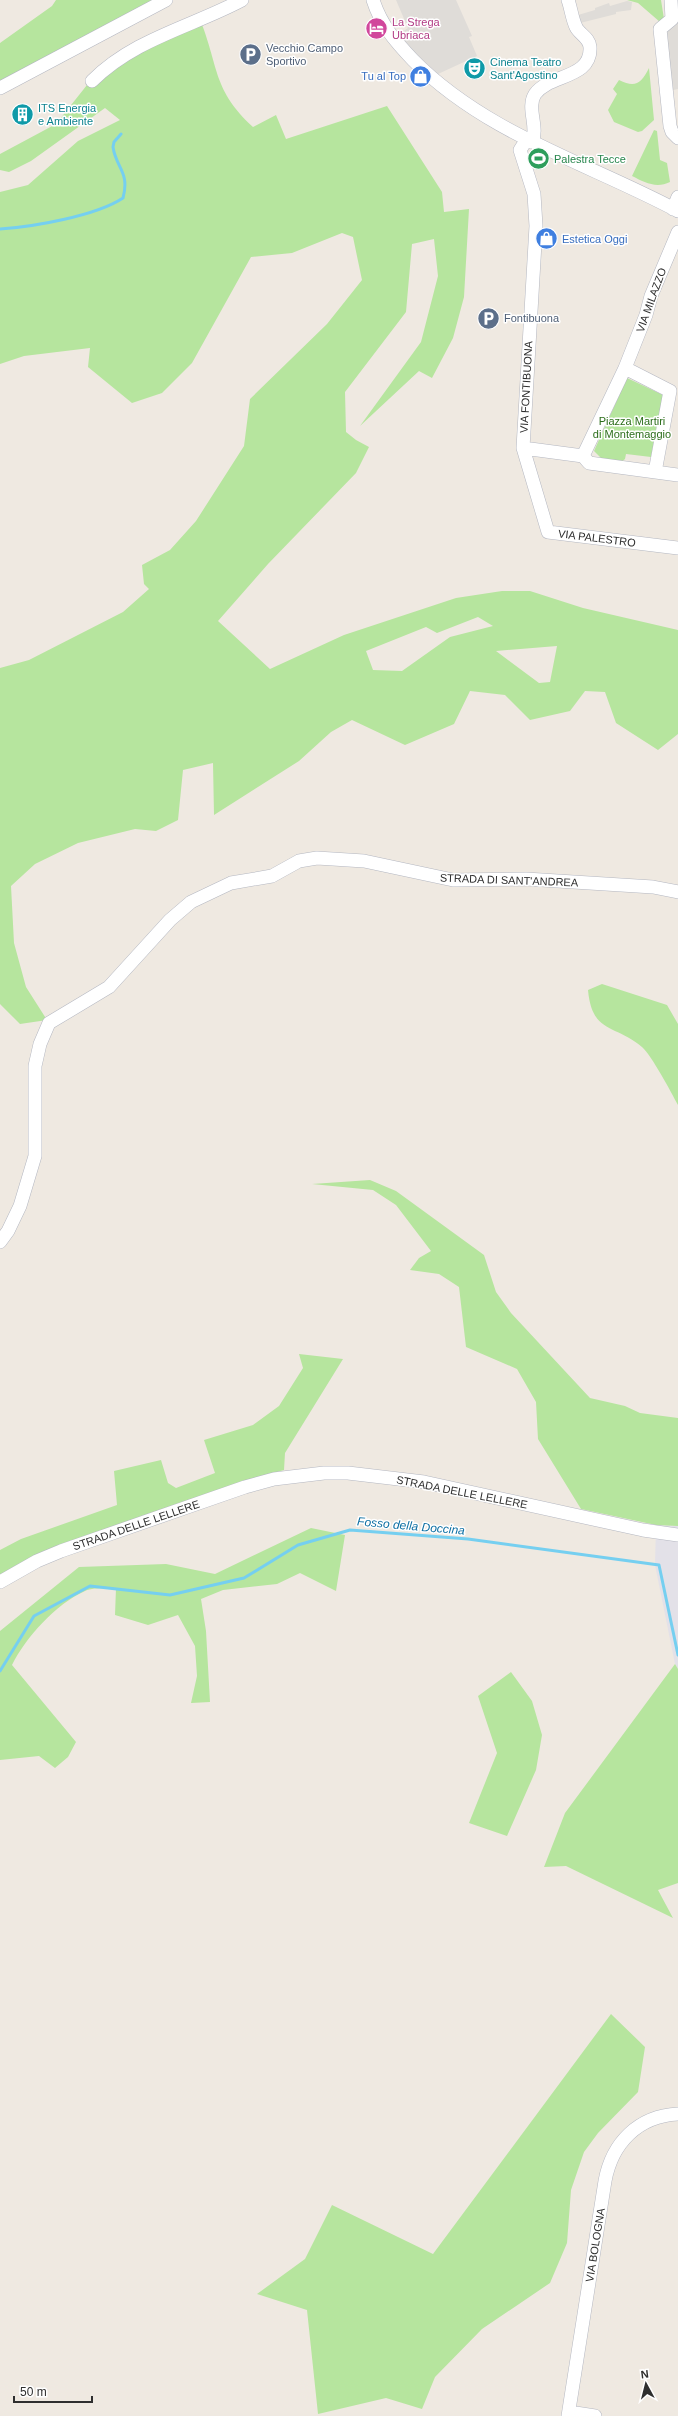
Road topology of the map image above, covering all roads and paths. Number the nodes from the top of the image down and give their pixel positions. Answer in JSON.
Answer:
{"nodes":[{"id":1,"x":166,"y":0,"type":"edge"},
{"id":2,"x":242,"y":0,"type":"edge"},
{"id":3,"x":373,"y":0,"type":"edge"},
{"id":4,"x":568,"y":0,"type":"edge"},
{"id":5,"x":671,"y":0,"type":"edge"},
{"id":6,"x":92,"y":81,"type":"dead end"},
{"id":7,"x":0,"y":88,"type":"edge"},
{"id":8,"x":678,"y":138,"type":"edge"},
{"id":9,"x":526,"y":144,"type":"junction"},
{"id":10,"x":676,"y":206,"type":"edge"},
{"id":11,"x":678,"y":232,"type":"edge"},
{"id":12,"x":625,"y":368,"type":"junction"},
{"id":13,"x":523,"y":448,"type":"junction"},
{"id":14,"x":583,"y":456,"type":"junction"},
{"id":15,"x":655,"y":472,"type":"junction"},
{"id":16,"x":678,"y":475,"type":"edge"},
{"id":17,"x":678,"y":548,"type":"edge"},
{"id":18,"x":678,"y":892,"type":"edge"},
{"id":19,"x":0,"y":1242,"type":"edge"},
{"id":20,"x":678,"y":1535,"type":"edge"},
{"id":21,"x":0,"y":1582,"type":"edge"},
{"id":22,"x":678,"y":2114,"type":"edge"},
{"id":23,"x":568,"y":2414,"type":"edge"},
{"id":24,"x":595,"y":2416,"type":"edge"}],
"edges":[{"from":1,"to":7,"type":"street"},
{"from":2,"to":6,"type":"street"},
{"from":3,"to":9,"type":"street"},
{"from":4,"to":9,"type":"street"},
{"from":5,"to":8,"type":"street"},
{"from":9,"to":10,"type":"street"},
{"from":9,"to":13,"type":"street","name":"VIA FONTIBUONA"},
{"from":11,"to":12,"type":"street","name":"VIA MILAZZO"},
{"from":12,"to":14,"type":"street"},
{"from":12,"to":15,"type":"street"},
{"from":13,"to":14,"type":"street"},
{"from":13,"to":17,"type":"street","name":"VIA PALESTRO"},
{"from":14,"to":15,"type":"street"},
{"from":15,"to":16,"type":"street"},
{"from":18,"to":19,"type":"street","name":"STRADA DI SANT'ANDREA"},
{"from":20,"to":21,"type":"street","name":"STRADA DELLE LELLERE"},
{"from":22,"to":23,"type":"street","name":"VIA BOLOGNA"},
{"from":23,"to":24,"type":"street"}]}
